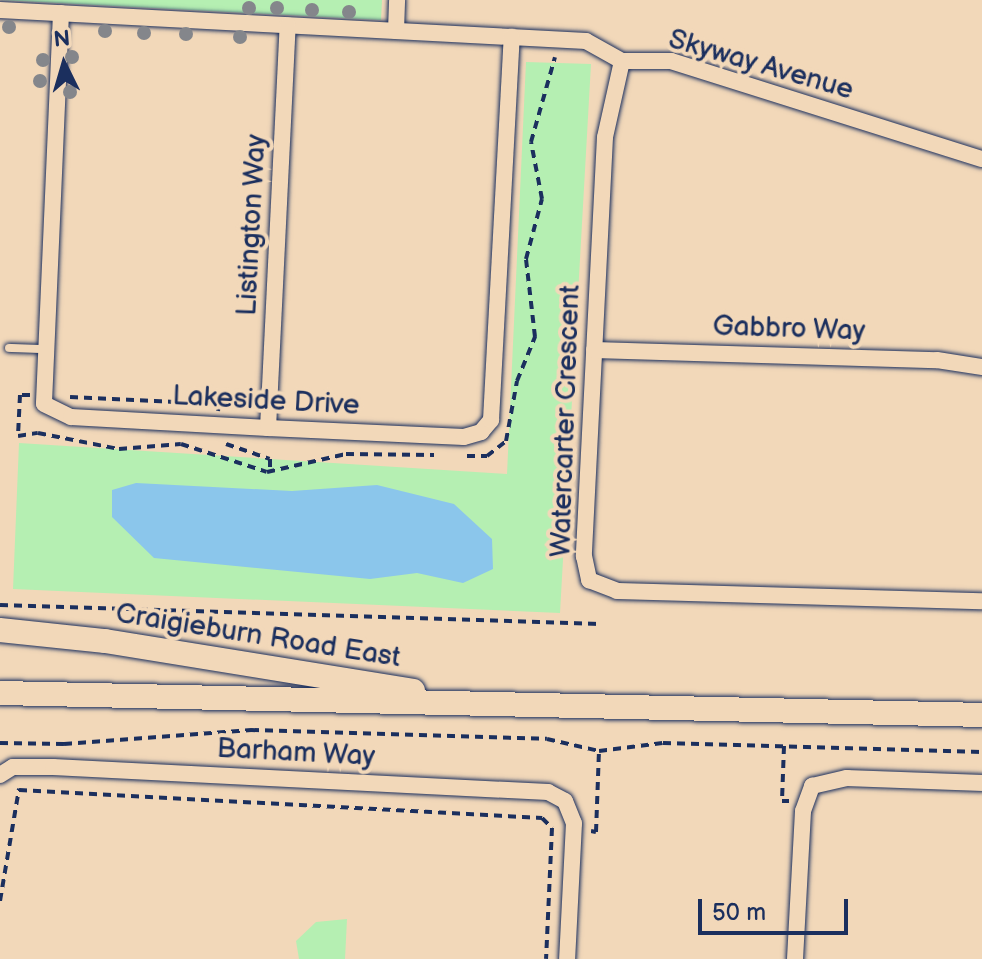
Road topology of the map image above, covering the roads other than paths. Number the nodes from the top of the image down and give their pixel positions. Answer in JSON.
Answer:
{"nodes":[{"id":1,"x":397,"y":0,"type":"edge"},
{"id":2,"x":0,"y":10,"type":"edge"},
{"id":3,"x":61,"y":13,"type":"junction"},
{"id":4,"x":288,"y":25,"type":"junction"},
{"id":5,"x":396,"y":31,"type":"junction"},
{"id":6,"x":512,"y":37,"type":"junction"},
{"id":7,"x":622,"y":61,"type":"junction"},
{"id":8,"x":982,"y":159,"type":"edge"},
{"id":9,"x":9,"y":348,"type":"dead end"},
{"id":10,"x":43,"y":349,"type":"junction"},
{"id":11,"x":594,"y":350,"type":"junction"},
{"id":12,"x":982,"y":367,"type":"edge"},
{"id":13,"x":268,"y":428,"type":"junction"},
{"id":14,"x":982,"y":601,"type":"edge"},
{"id":15,"x":0,"y":630,"type":"edge"},
{"id":16,"x":0,"y":693,"type":"edge"},
{"id":17,"x":506,"y":702,"type":"junction"},
{"id":18,"x":982,"y":715,"type":"edge"},
{"id":19,"x":0,"y":775,"type":"edge"},
{"id":20,"x":982,"y":783,"type":"edge"},
{"id":21,"x":567,"y":959,"type":"edge"},
{"id":22,"x":795,"y":959,"type":"edge"}],
"edges":[{"from":1,"to":5,"type":"street"},
{"from":2,"to":3,"type":"street","name":"Skyway Avenue"},
{"from":3,"to":4,"type":"street","name":"Skyway Avenue"},
{"from":3,"to":10,"type":"street"},
{"from":4,"to":5,"type":"street","name":"Skyway Avenue"},
{"from":4,"to":13,"type":"street","name":"Listington Way"},
{"from":5,"to":6,"type":"street","name":"Skyway Avenue"},
{"from":6,"to":7,"type":"street","name":"Skyway Avenue"},
{"from":6,"to":13,"type":"street","name":"Lakeside Drive"},
{"from":7,"to":8,"type":"street","name":"Skyway Avenue"},
{"from":7,"to":11,"type":"street","name":"Watercarter Crescent"},
{"from":9,"to":10,"type":"lane"},
{"from":10,"to":13,"type":"street","name":"Lakeside Drive"},
{"from":11,"to":12,"type":"street","name":"Gabbro Way"},
{"from":11,"to":14,"type":"street","name":"Watercarter Crescent"},
{"from":15,"to":17,"type":"main road","name":"Craigieburn Road East"},
{"from":16,"to":17,"type":"main road","name":"Craigieburn Road East"},
{"from":17,"to":18,"type":"main road","name":"Craigieburn Road East"},
{"from":19,"to":21,"type":"street","name":"Barham Way"},
{"from":20,"to":22,"type":"street"}]}
